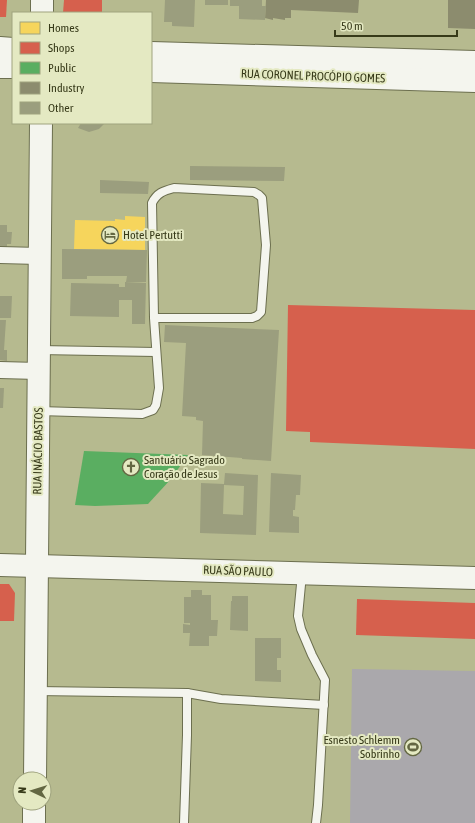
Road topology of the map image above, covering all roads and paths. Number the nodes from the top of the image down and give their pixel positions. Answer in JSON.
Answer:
{"nodes":[{"id":1,"x":42,"y":0,"type":"edge"},
{"id":2,"x":42,"y":12,"type":"edge"},
{"id":3,"x":0,"y":48,"type":"edge"},
{"id":4,"x":12,"y":49,"type":"edge"},
{"id":5,"x":152,"y":53,"type":"edge"},
{"id":6,"x":475,"y":62,"type":"edge"},
{"id":7,"x":0,"y":67,"type":"edge"},
{"id":8,"x":12,"y":67,"type":"edge"},
{"id":9,"x":152,"y":71,"type":"edge"},
{"id":10,"x":475,"y":80,"type":"edge"},
{"id":11,"x":40,"y":124,"type":"edge"},
{"id":12,"x":0,"y":255,"type":"edge"},
{"id":13,"x":39,"y":256,"type":"junction"},
{"id":14,"x":154,"y":318,"type":"junction"},
{"id":15,"x":156,"y":352,"type":"junction"},
{"id":16,"x":38,"y":361,"type":"junction"},
{"id":17,"x":0,"y":370,"type":"edge"},
{"id":18,"x":38,"y":411,"type":"junction"},
{"id":19,"x":0,"y":565,"type":"edge"},
{"id":20,"x":37,"y":566,"type":"junction"},
{"id":21,"x":302,"y":573,"type":"junction"},
{"id":22,"x":475,"y":578,"type":"edge"},
{"id":23,"x":35,"y":691,"type":"junction"},
{"id":24,"x":187,"y":694,"type":"junction"},
{"id":25,"x":324,"y":704,"type":"junction"},
{"id":26,"x":35,"y":771,"type":"edge"},
{"id":27,"x":34,"y":811,"type":"edge"},
{"id":28,"x":34,"y":823,"type":"edge"},
{"id":29,"x":184,"y":823,"type":"edge"},
{"id":30,"x":316,"y":823,"type":"edge"}],
"edges":[{"from":1,"to":2,"type":"main road"},
{"from":3,"to":4,"type":"main road"},
{"from":5,"to":6,"type":"main road","name":"RUA CORONEL PROCÓPIO GOMES"},
{"from":7,"to":8,"type":"main road"},
{"from":9,"to":10,"type":"main road","name":"RUA CORONEL PROCÓPIO GOMES"},
{"from":11,"to":13,"type":"main road","name":"RUA INÁCIO BASTOS"},
{"from":12,"to":13,"type":"street"},
{"from":13,"to":16,"type":"main road","name":"RUA INÁCIO BASTOS"},
{"from":14,"to":14,"type":"lane"},
{"from":14,"to":15,"type":"lane"},
{"from":15,"to":16,"type":"lane"},
{"from":15,"to":18,"type":"lane"},
{"from":16,"to":17,"type":"street"},
{"from":16,"to":18,"type":"main road","name":"RUA INÁCIO BASTOS"},
{"from":18,"to":20,"type":"main road","name":"RUA INÁCIO BASTOS"},
{"from":19,"to":20,"type":"main road","name":"RUA SÃO PAULO"},
{"from":20,"to":21,"type":"main road","name":"RUA SÃO PAULO"},
{"from":20,"to":23,"type":"main road","name":"RUA INÁCIO BASTOS"},
{"from":21,"to":22,"type":"main road","name":"RUA SÃO PAULO"},
{"from":21,"to":25,"type":"lane"},
{"from":23,"to":24,"type":"lane"},
{"from":23,"to":26,"type":"main road","name":"RUA INÁCIO BASTOS"},
{"from":24,"to":25,"type":"lane"},
{"from":24,"to":29,"type":"lane"},
{"from":25,"to":30,"type":"lane"},
{"from":27,"to":28,"type":"main road"}]}
